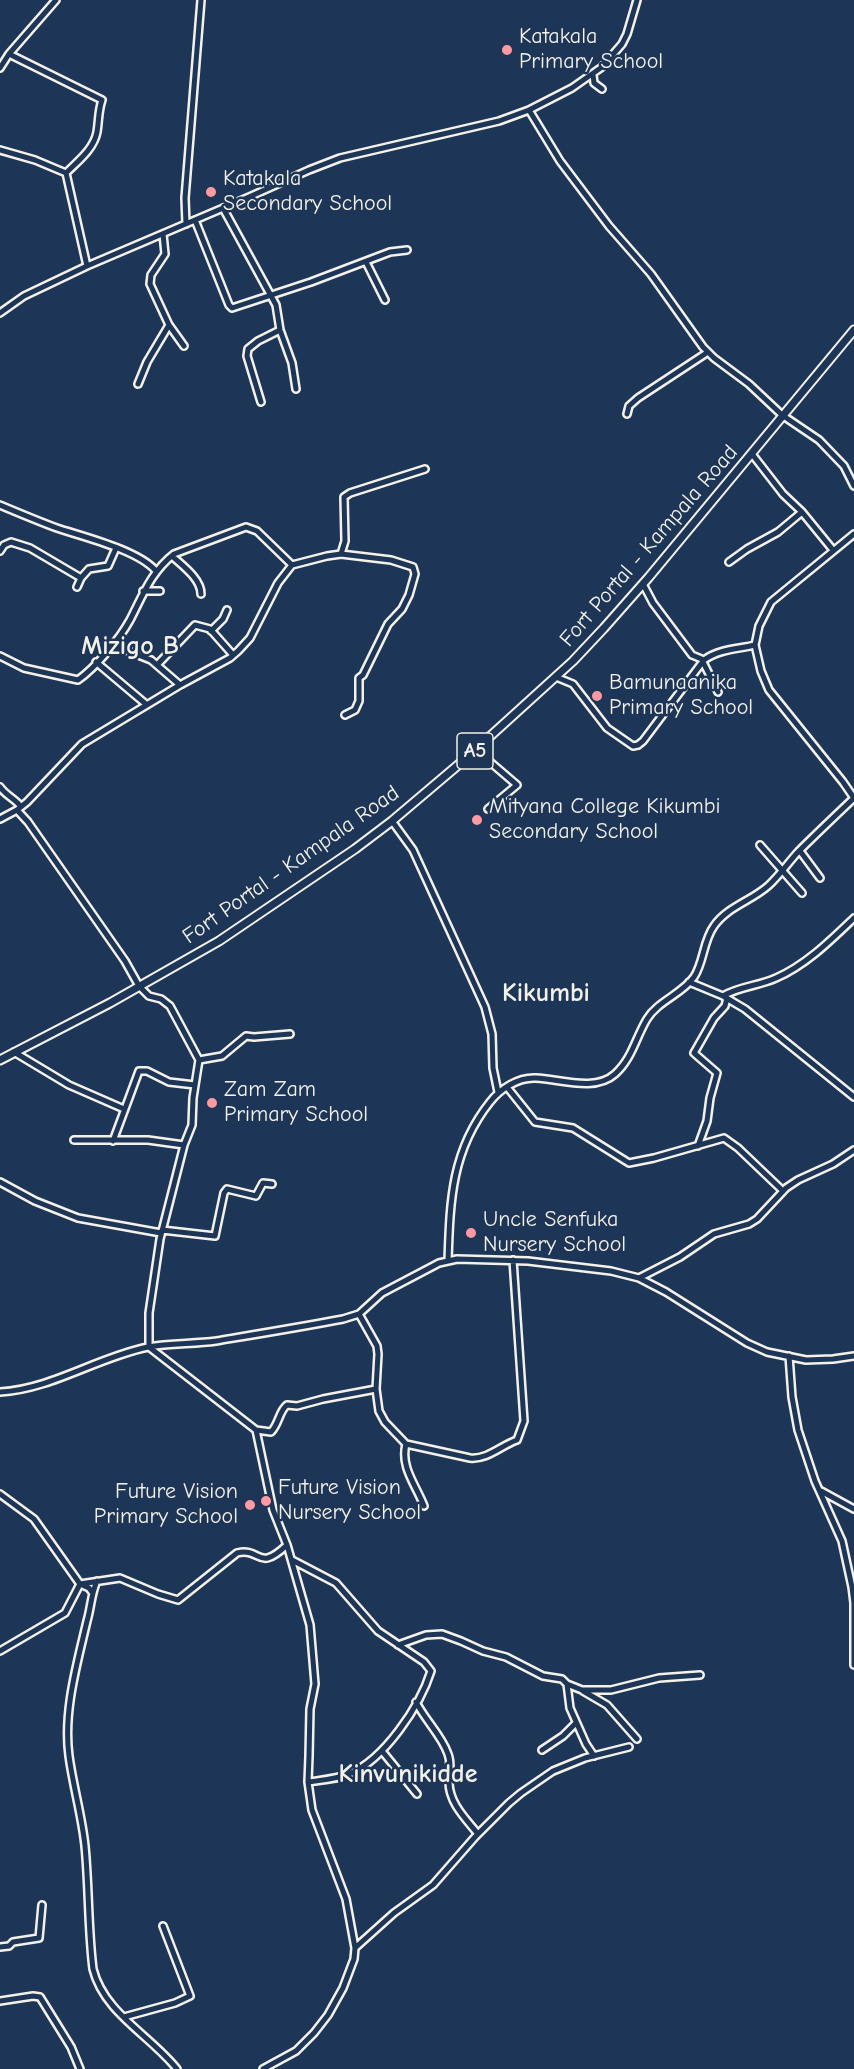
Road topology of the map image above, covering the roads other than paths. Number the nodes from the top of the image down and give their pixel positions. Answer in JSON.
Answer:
{"nodes":[{"id":1,"x":56,"y":0,"type":"edge"},
{"id":2,"x":201,"y":0,"type":"edge"},
{"id":3,"x":637,"y":0,"type":"edge"},
{"id":4,"x":9,"y":54,"type":"junction"},
{"id":5,"x":0,"y":68,"type":"edge"},
{"id":6,"x":593,"y":75,"type":"junction"},
{"id":7,"x":602,"y":89,"type":"dead end"},
{"id":8,"x":529,"y":110,"type":"junction"},
{"id":9,"x":0,"y":150,"type":"edge"},
{"id":10,"x":66,"y":173,"type":"junction"},
{"id":11,"x":223,"y":208,"type":"junction"},
{"id":12,"x":195,"y":220,"type":"junction"},
{"id":13,"x":186,"y":224,"type":"junction"},
{"id":14,"x":163,"y":234,"type":"junction"},
{"id":15,"x":407,"y":250,"type":"dead end"},
{"id":16,"x":366,"y":262,"type":"junction"},
{"id":17,"x":87,"y":266,"type":"junction"},
{"id":18,"x":272,"y":294,"type":"junction"},
{"id":19,"x":385,"y":300,"type":"dead end"},
{"id":20,"x":0,"y":313,"type":"edge"},
{"id":21,"x":169,"y":325,"type":"junction"},
{"id":22,"x":280,"y":330,"type":"junction"},
{"id":23,"x":854,"y":330,"type":"edge"},
{"id":24,"x":184,"y":346,"type":"dead end"},
{"id":25,"x":708,"y":352,"type":"junction"},
{"id":26,"x":138,"y":384,"type":"dead end"},
{"id":27,"x":296,"y":389,"type":"dead end"},
{"id":28,"x":261,"y":402,"type":"dead end"},
{"id":29,"x":627,"y":414,"type":"dead end"},
{"id":30,"x":782,"y":415,"type":"junction"},
{"id":31,"x":752,"y":454,"type":"junction"},
{"id":32,"x":425,"y":469,"type":"dead end"},
{"id":33,"x":854,"y":486,"type":"edge"},
{"id":34,"x":0,"y":505,"type":"edge"},
{"id":35,"x":802,"y":512,"type":"junction"},
{"id":36,"x":854,"y":534,"type":"edge"},
{"id":37,"x":116,"y":549,"type":"junction"},
{"id":38,"x":833,"y":550,"type":"junction"},
{"id":39,"x":0,"y":551,"type":"edge"},
{"id":40,"x":341,"y":554,"type":"junction"},
{"id":41,"x":172,"y":556,"type":"junction"},
{"id":42,"x":729,"y":562,"type":"dead end"},
{"id":43,"x":292,"y":565,"type":"junction"},
{"id":44,"x":156,"y":571,"type":"junction"},
{"id":45,"x":81,"y":578,"type":"junction"},
{"id":46,"x":643,"y":584,"type":"junction"},
{"id":47,"x":78,"y":586,"type":"dead end"},
{"id":48,"x":143,"y":591,"type":"junction"},
{"id":49,"x":160,"y":591,"type":"dead end"},
{"id":50,"x":201,"y":594,"type":"dead end"},
{"id":51,"x":227,"y":610,"type":"dead end"},
{"id":52,"x":211,"y":631,"type":"junction"},
{"id":53,"x":113,"y":645,"type":"junction"},
{"id":54,"x":755,"y":645,"type":"junction"},
{"id":55,"x":233,"y":655,"type":"junction"},
{"id":56,"x":0,"y":656,"type":"edge"},
{"id":57,"x":703,"y":661,"type":"junction"},
{"id":58,"x":96,"y":662,"type":"junction"},
{"id":59,"x":157,"y":665,"type":"junction"},
{"id":60,"x":556,"y":677,"type":"junction"},
{"id":61,"x":180,"y":685,"type":"junction"},
{"id":62,"x":718,"y":692,"type":"dead end"},
{"id":63,"x":147,"y":705,"type":"junction"},
{"id":64,"x":345,"y":715,"type":"dead end"},
{"id":65,"x":464,"y":760,"type":"junction"},
{"id":66,"x":0,"y":787,"type":"edge"},
{"id":67,"x":854,"y":798,"type":"edge"},
{"id":68,"x":19,"y":809,"type":"junction"},
{"id":69,"x":488,"y":809,"type":"dead end"},
{"id":70,"x":0,"y":819,"type":"edge"},
{"id":71,"x":392,"y":821,"type":"junction"},
{"id":72,"x":760,"y":845,"type":"dead end"},
{"id":73,"x":800,"y":851,"type":"junction"},
{"id":74,"x":782,"y":869,"type":"junction"},
{"id":75,"x":820,"y":878,"type":"dead end"},
{"id":76,"x":802,"y":893,"type":"dead end"},
{"id":77,"x":854,"y":918,"type":"edge"},
{"id":78,"x":690,"y":982,"type":"junction"},
{"id":79,"x":139,"y":986,"type":"junction"},
{"id":80,"x":725,"y":997,"type":"junction"},
{"id":81,"x":290,"y":1034,"type":"dead end"},
{"id":82,"x":13,"y":1052,"type":"junction"},
{"id":83,"x":0,"y":1059,"type":"edge"},
{"id":84,"x":200,"y":1060,"type":"junction"},
{"id":85,"x":195,"y":1085,"type":"junction"},
{"id":86,"x":507,"y":1087,"type":"junction"},
{"id":87,"x":498,"y":1092,"type":"junction"},
{"id":88,"x":854,"y":1097,"type":"edge"},
{"id":89,"x":124,"y":1110,"type":"junction"},
{"id":90,"x":74,"y":1140,"type":"dead end"},
{"id":91,"x":113,"y":1141,"type":"junction"},
{"id":92,"x":184,"y":1145,"type":"junction"},
{"id":93,"x":698,"y":1146,"type":"junction"},
{"id":94,"x":854,"y":1149,"type":"edge"},
{"id":95,"x":0,"y":1182,"type":"edge"},
{"id":96,"x":272,"y":1184,"type":"dead end"},
{"id":97,"x":783,"y":1191,"type":"junction"},
{"id":98,"x":162,"y":1231,"type":"junction"},
{"id":99,"x":513,"y":1260,"type":"junction"},
{"id":100,"x":448,"y":1261,"type":"junction"},
{"id":101,"x":639,"y":1278,"type":"junction"},
{"id":102,"x":359,"y":1314,"type":"junction"},
{"id":103,"x":148,"y":1347,"type":"junction"},
{"id":104,"x":789,"y":1356,"type":"junction"},
{"id":105,"x":854,"y":1356,"type":"edge"},
{"id":106,"x":376,"y":1389,"type":"junction"},
{"id":107,"x":0,"y":1392,"type":"edge"},
{"id":108,"x":256,"y":1430,"type":"junction"},
{"id":109,"x":406,"y":1444,"type":"junction"},
{"id":110,"x":821,"y":1491,"type":"junction"},
{"id":111,"x":0,"y":1494,"type":"edge"},
{"id":112,"x":424,"y":1506,"type":"dead end"},
{"id":113,"x":854,"y":1509,"type":"edge"},
{"id":114,"x":287,"y":1545,"type":"junction"},
{"id":115,"x":292,"y":1560,"type":"junction"},
{"id":116,"x":97,"y":1581,"type":"junction"},
{"id":117,"x":80,"y":1584,"type":"junction"},
{"id":118,"x":92,"y":1592,"type":"junction"},
{"id":119,"x":854,"y":1609,"type":"edge"},
{"id":120,"x":398,"y":1645,"type":"junction"},
{"id":121,"x":0,"y":1651,"type":"edge"},
{"id":122,"x":854,"y":1665,"type":"edge"},
{"id":123,"x":700,"y":1675,"type":"dead end"},
{"id":124,"x":567,"y":1684,"type":"junction"},
{"id":125,"x":582,"y":1690,"type":"junction"},
{"id":126,"x":416,"y":1702,"type":"junction"},
{"id":127,"x":576,"y":1723,"type":"junction"},
{"id":128,"x":637,"y":1739,"type":"dead end"},
{"id":129,"x":629,"y":1747,"type":"dead end"},
{"id":130,"x":542,"y":1750,"type":"dead end"},
{"id":131,"x":382,"y":1751,"type":"junction"},
{"id":132,"x":594,"y":1756,"type":"junction"},
{"id":133,"x":308,"y":1782,"type":"junction"},
{"id":134,"x":417,"y":1794,"type":"dead end"},
{"id":135,"x":478,"y":1834,"type":"junction"},
{"id":136,"x":42,"y":1905,"type":"dead end"},
{"id":137,"x":162,"y":1926,"type":"dead end"},
{"id":138,"x":0,"y":1947,"type":"edge"},
{"id":139,"x":356,"y":1948,"type":"junction"},
{"id":140,"x":0,"y":2001,"type":"edge"},
{"id":141,"x":124,"y":2017,"type":"junction"},
{"id":142,"x":80,"y":2069,"type":"edge"},
{"id":143,"x":177,"y":2069,"type":"edge"},
{"id":144,"x":263,"y":2069,"type":"edge"}],
"edges":[{"from":1,"to":4,"type":"street"},
{"from":2,"to":13,"type":"street"},
{"from":3,"to":6,"type":"street"},
{"from":4,"to":5,"type":"street"},
{"from":4,"to":10,"type":"street"},
{"from":6,"to":7,"type":"street"},
{"from":6,"to":8,"type":"street"},
{"from":8,"to":11,"type":"street"},
{"from":8,"to":25,"type":"street"},
{"from":9,"to":10,"type":"street"},
{"from":10,"to":17,"type":"street"},
{"from":11,"to":12,"type":"street"},
{"from":11,"to":18,"type":"street"},
{"from":12,"to":13,"type":"street"},
{"from":12,"to":18,"type":"street"},
{"from":13,"to":14,"type":"street"},
{"from":14,"to":17,"type":"street"},
{"from":14,"to":21,"type":"street"},
{"from":15,"to":16,"type":"street"},
{"from":16,"to":18,"type":"street"},
{"from":16,"to":19,"type":"street"},
{"from":17,"to":20,"type":"street"},
{"from":18,"to":22,"type":"street"},
{"from":21,"to":24,"type":"street"},
{"from":21,"to":26,"type":"street"},
{"from":22,"to":27,"type":"street"},
{"from":22,"to":28,"type":"street"},
{"from":23,"to":30,"type":"main road","name":"Fort Portal - Kampala Road","number":"A5"},
{"from":25,"to":29,"type":"street"},
{"from":25,"to":30,"type":"street"},
{"from":30,"to":31,"type":"main road","name":"Fort Portal - Kampala Road","number":"A5"},
{"from":30,"to":33,"type":"street"},
{"from":31,"to":35,"type":"street"},
{"from":31,"to":46,"type":"main road","name":"Fort Portal - Kampala Road","number":"A5"},
{"from":32,"to":40,"type":"street"},
{"from":34,"to":37,"type":"street"},
{"from":35,"to":38,"type":"street"},
{"from":35,"to":42,"type":"street"},
{"from":36,"to":38,"type":"street"},
{"from":37,"to":44,"type":"street"},
{"from":37,"to":45,"type":"street"},
{"from":38,"to":54,"type":"street"},
{"from":39,"to":45,"type":"street"},
{"from":40,"to":43,"type":"street"},
{"from":40,"to":64,"type":"street"},
{"from":41,"to":43,"type":"street"},
{"from":41,"to":44,"type":"street"},
{"from":41,"to":50,"type":"street"},
{"from":43,"to":55,"type":"street"},
{"from":44,"to":48,"type":"street"},
{"from":45,"to":47,"type":"street"},
{"from":46,"to":57,"type":"street"},
{"from":46,"to":60,"type":"main road","name":"Fort Portal - Kampala Road","number":"A5"},
{"from":48,"to":49,"type":"street"},
{"from":48,"to":53,"type":"street"},
{"from":51,"to":52,"type":"street"},
{"from":52,"to":55,"type":"street"},
{"from":52,"to":59,"type":"street"},
{"from":53,"to":58,"type":"street"},
{"from":53,"to":59,"type":"street"},
{"from":54,"to":57,"type":"street"},
{"from":54,"to":67,"type":"street"},
{"from":55,"to":61,"type":"street"},
{"from":56,"to":58,"type":"street"},
{"from":57,"to":60,"type":"street"},
{"from":57,"to":62,"type":"street"},
{"from":58,"to":63,"type":"street"},
{"from":59,"to":61,"type":"street"},
{"from":60,"to":65,"type":"main road","name":"Fort Portal - Kampala Road","number":"A5"},
{"from":61,"to":63,"type":"street"},
{"from":63,"to":68,"type":"street"},
{"from":65,"to":69,"type":"street"},
{"from":65,"to":71,"type":"main road","name":"Fort Portal - Kampala Road","number":"A5"},
{"from":66,"to":68,"type":"street"},
{"from":67,"to":73,"type":"street"},
{"from":68,"to":70,"type":"street"},
{"from":68,"to":79,"type":"street"},
{"from":71,"to":79,"type":"main road","name":"Fort Portal - Kampala Road","number":"A5"},
{"from":71,"to":87,"type":"street"},
{"from":72,"to":74,"type":"street"},
{"from":73,"to":74,"type":"street"},
{"from":73,"to":75,"type":"street"},
{"from":74,"to":76,"type":"street"},
{"from":74,"to":78,"type":"street"},
{"from":77,"to":80,"type":"street"},
{"from":78,"to":80,"type":"street"},
{"from":78,"to":86,"type":"street"},
{"from":79,"to":82,"type":"main road","name":"Fort Portal - Kampala Road","number":"A5"},
{"from":79,"to":84,"type":"street"},
{"from":80,"to":88,"type":"street"},
{"from":80,"to":93,"type":"street"},
{"from":81,"to":84,"type":"street"},
{"from":82,"to":83,"type":"main road","name":"Fort Portal - Kampala Road","number":"A5"},
{"from":82,"to":89,"type":"street"},
{"from":84,"to":85,"type":"street"},
{"from":85,"to":89,"type":"street"},
{"from":85,"to":92,"type":"street"},
{"from":86,"to":87,"type":"street"},
{"from":86,"to":93,"type":"street"},
{"from":87,"to":100,"type":"street"},
{"from":89,"to":91,"type":"street"},
{"from":90,"to":91,"type":"street"},
{"from":91,"to":92,"type":"street"},
{"from":92,"to":98,"type":"street"},
{"from":93,"to":97,"type":"street"},
{"from":94,"to":97,"type":"street"},
{"from":95,"to":98,"type":"street"},
{"from":96,"to":98,"type":"street"},
{"from":97,"to":101,"type":"street"},
{"from":98,"to":103,"type":"street"},
{"from":99,"to":100,"type":"street"},
{"from":99,"to":101,"type":"street"},
{"from":99,"to":109,"type":"street"},
{"from":100,"to":102,"type":"street"},
{"from":101,"to":104,"type":"street"},
{"from":102,"to":103,"type":"street"},
{"from":102,"to":106,"type":"street"},
{"from":103,"to":107,"type":"street"},
{"from":103,"to":108,"type":"street"},
{"from":104,"to":105,"type":"street"},
{"from":104,"to":110,"type":"street"},
{"from":106,"to":108,"type":"street"},
{"from":106,"to":109,"type":"street"},
{"from":108,"to":114,"type":"street"},
{"from":109,"to":112,"type":"street"},
{"from":110,"to":113,"type":"street"},
{"from":110,"to":119,"type":"street"},
{"from":111,"to":117,"type":"street"},
{"from":114,"to":115,"type":"street"},
{"from":114,"to":116,"type":"street"},
{"from":115,"to":120,"type":"street"},
{"from":115,"to":133,"type":"street"},
{"from":116,"to":117,"type":"street"},
{"from":116,"to":118,"type":"street"},
{"from":117,"to":118,"type":"street"},
{"from":117,"to":121,"type":"street"},
{"from":118,"to":141,"type":"street"},
{"from":119,"to":122,"type":"street"},
{"from":120,"to":124,"type":"street"},
{"from":120,"to":126,"type":"street"},
{"from":123,"to":125,"type":"street"},
{"from":124,"to":125,"type":"street"},
{"from":124,"to":127,"type":"street"},
{"from":125,"to":128,"type":"street"},
{"from":126,"to":131,"type":"street"},
{"from":126,"to":135,"type":"street"},
{"from":127,"to":130,"type":"street"},
{"from":127,"to":132,"type":"street"},
{"from":129,"to":132,"type":"street"},
{"from":131,"to":133,"type":"street"},
{"from":131,"to":134,"type":"street"},
{"from":132,"to":135,"type":"street"},
{"from":133,"to":139,"type":"street"},
{"from":135,"to":139,"type":"street"},
{"from":136,"to":138,"type":"street"},
{"from":137,"to":141,"type":"street"},
{"from":139,"to":144,"type":"street"},
{"from":140,"to":142,"type":"street"},
{"from":141,"to":143,"type":"street"}]}
